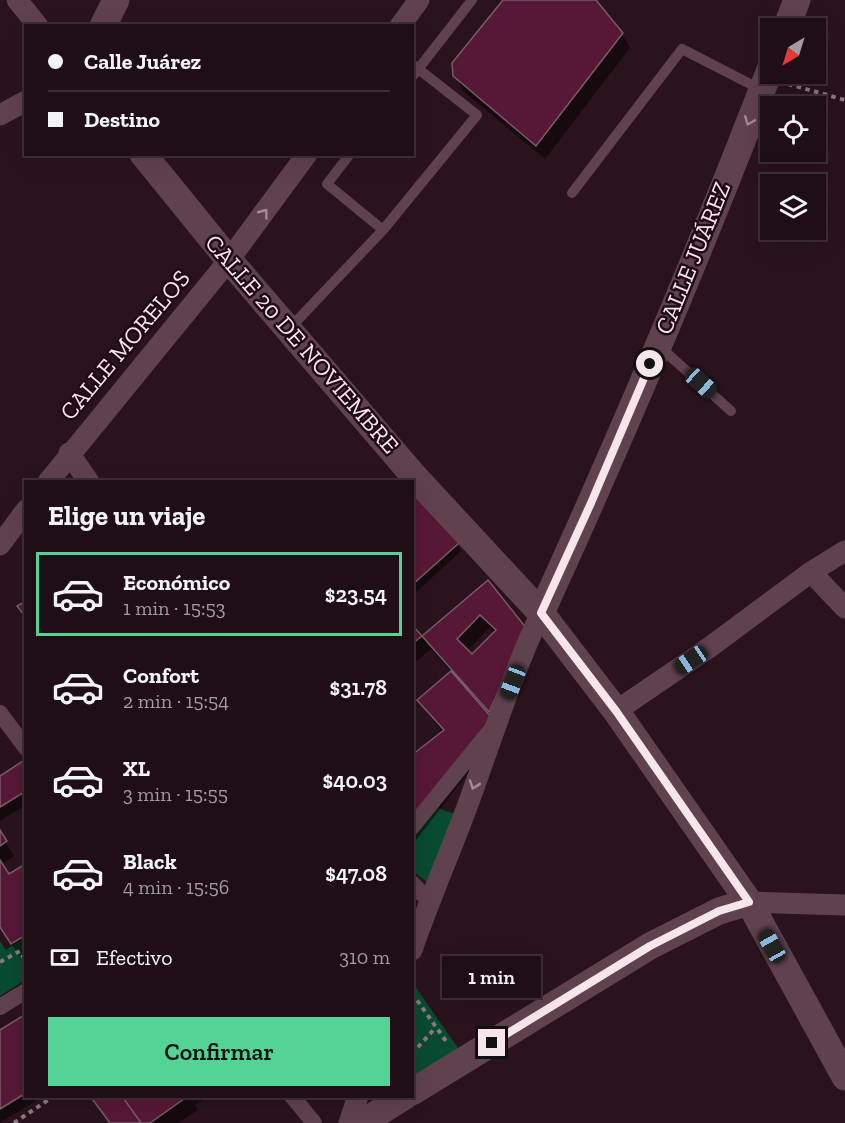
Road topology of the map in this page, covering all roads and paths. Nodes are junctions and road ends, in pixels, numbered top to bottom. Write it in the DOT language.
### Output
graph roads {
  1 [pos="16,0"];
  2 [pos="116,0"];
  3 [pos="419,0"];
  4 [pos="472,0"];
  5 [pos="797,0"];
  6 [pos="790,18"];
  7 [pos="36,24"];
  8 [pos="104,24"];
  9 [pos="401,24"];
  10 [pos="415,70"];
  11 [pos="760,76"];
  12 [pos="765,84"];
  13 [pos="788,84"];
  14 [pos="845,100"];
  15 [pos="24,102"];
  16 [pos="0,115"];
  17 [pos="145,156"];
  18 [pos="306,156"];
  19 [pos="349,156"];
  20 [pos="572,193"];
  21 [pos="382,230"];
  22 [pos="229,260"];
  23 [pos="289,329"];
  24 [pos="658,345"];
  25 [pos="731,411"];
  26 [pos="69,453"];
  27 [pos="409,479"];
  28 [pos="49,480"];
  29 [pos="88,480"];
  30 [pos="414,484"];
  31 [pos="24,513"];
  32 [pos="0,545"];
  33 [pos="845,551"];
  34 [pos="811,572"];
  35 [pos="845,608"];
  36 [pos="541,613"];
  37 [pos="616,711"];
  38 [pos="0,713"];
  39 [pos="496,723"];
  40 [pos="24,745"];
  41 [pos="414,825"];
  42 [pos="414,885"];
  43 [pos="429,901"];
  44 [pos="749,902"];
  45 [pos="845,905"];
  46 [pos="414,944"];
  47 [pos="24,958"];
  48 [pos="0,962"];
  49 [pos="24,992"];
  50 [pos="414,996"];
  51 [pos="0,1007"];
  52 [pos="436,1027"];
  53 [pos="414,1052"];
  54 [pos="454,1052"];
  55 [pos="845,1077"];
  56 [pos="414,1091"];
  57 [pos="51,1098"];
  58 [pos="294,1098"];
  59 [pos="357,1098"];
  60 [pos="402,1098"];
  61 [pos="14,1123"];
  62 [pos="314,1123"];
  63 [pos="349,1123"];
  64 [pos="362,1123"];
  1 -- 7 [label="street"];
  2 -- 8 [label="street"];
  3 -- 9 [label="street"];
  4 -- 10 [label="lane"];
  5 -- 6 [label="street"];
  10 -- 21 [label="lane"];
  11 -- 20 [label="lane"];
  12 -- 24 [label="street, CALLE JUÁREZ, one-way"];
  13 -- 14 [label="path"];
  15 -- 16 [label="street"];
  17 -- 22 [label="street, CALLE 20 DE NOVIEMBRE"];
  22 -- 18 [label="street, CALLE MORELOS, one-way"];
  19 -- 21 [label="lane"];
  21 -- 23 [label="lane"];
  22 -- 23 [label="street, CALLE 20 DE NOVIEMBRE"];
  22 -- 26 [label="street, CALLE MORELOS"];
  23 -- 27 [label="street, CALLE 20 DE NOVIEMBRE"];
  24 -- 25 [label="lane"];
  24 -- 36 [label="street, CALLE JUÁREZ"];
  26 -- 28 [label="street, CALLE MORELOS"];
  26 -- 29 [label="street"];
  30 -- 36 [label="street, CALLE 20 DE NOVIEMBRE"];
  31 -- 32 [label="street"];
  33 -- 34 [label="street"];
  34 -- 35 [label="street"];
  34 -- 37 [label="street"];
  36 -- 37 [label="street, CALLE 20 DE NOVIEMBRE"];
  36 -- 39 [label="street"];
  37 -- 44 [label="street, CALLE 20 DE NOVIEMBRE"];
  38 -- 40 [label="street"];
  39 -- 41 [label="street"];
  39 -- 43 [label="street, one-way"];
  42 -- 43 [label="street"];
  43 -- 46 [label="street"];
  44 -- 45 [label="street"];
  44 -- 55 [label="street, CALLE 20 DE NOVIEMBRE"];
  44 -- 56 [label="street"];
  47 -- 48 [label="path"];
  49 -- 51 [label="street"];
  50 -- 52 [label="path"];
  52 -- 53 [label="path"];
  52 -- 54 [label="path"];
  57 -- 61 [label="path"];
  58 -- 62 [label="street"];
  59 -- 63 [label="street"];
  60 -- 64 [label="street"];
}
